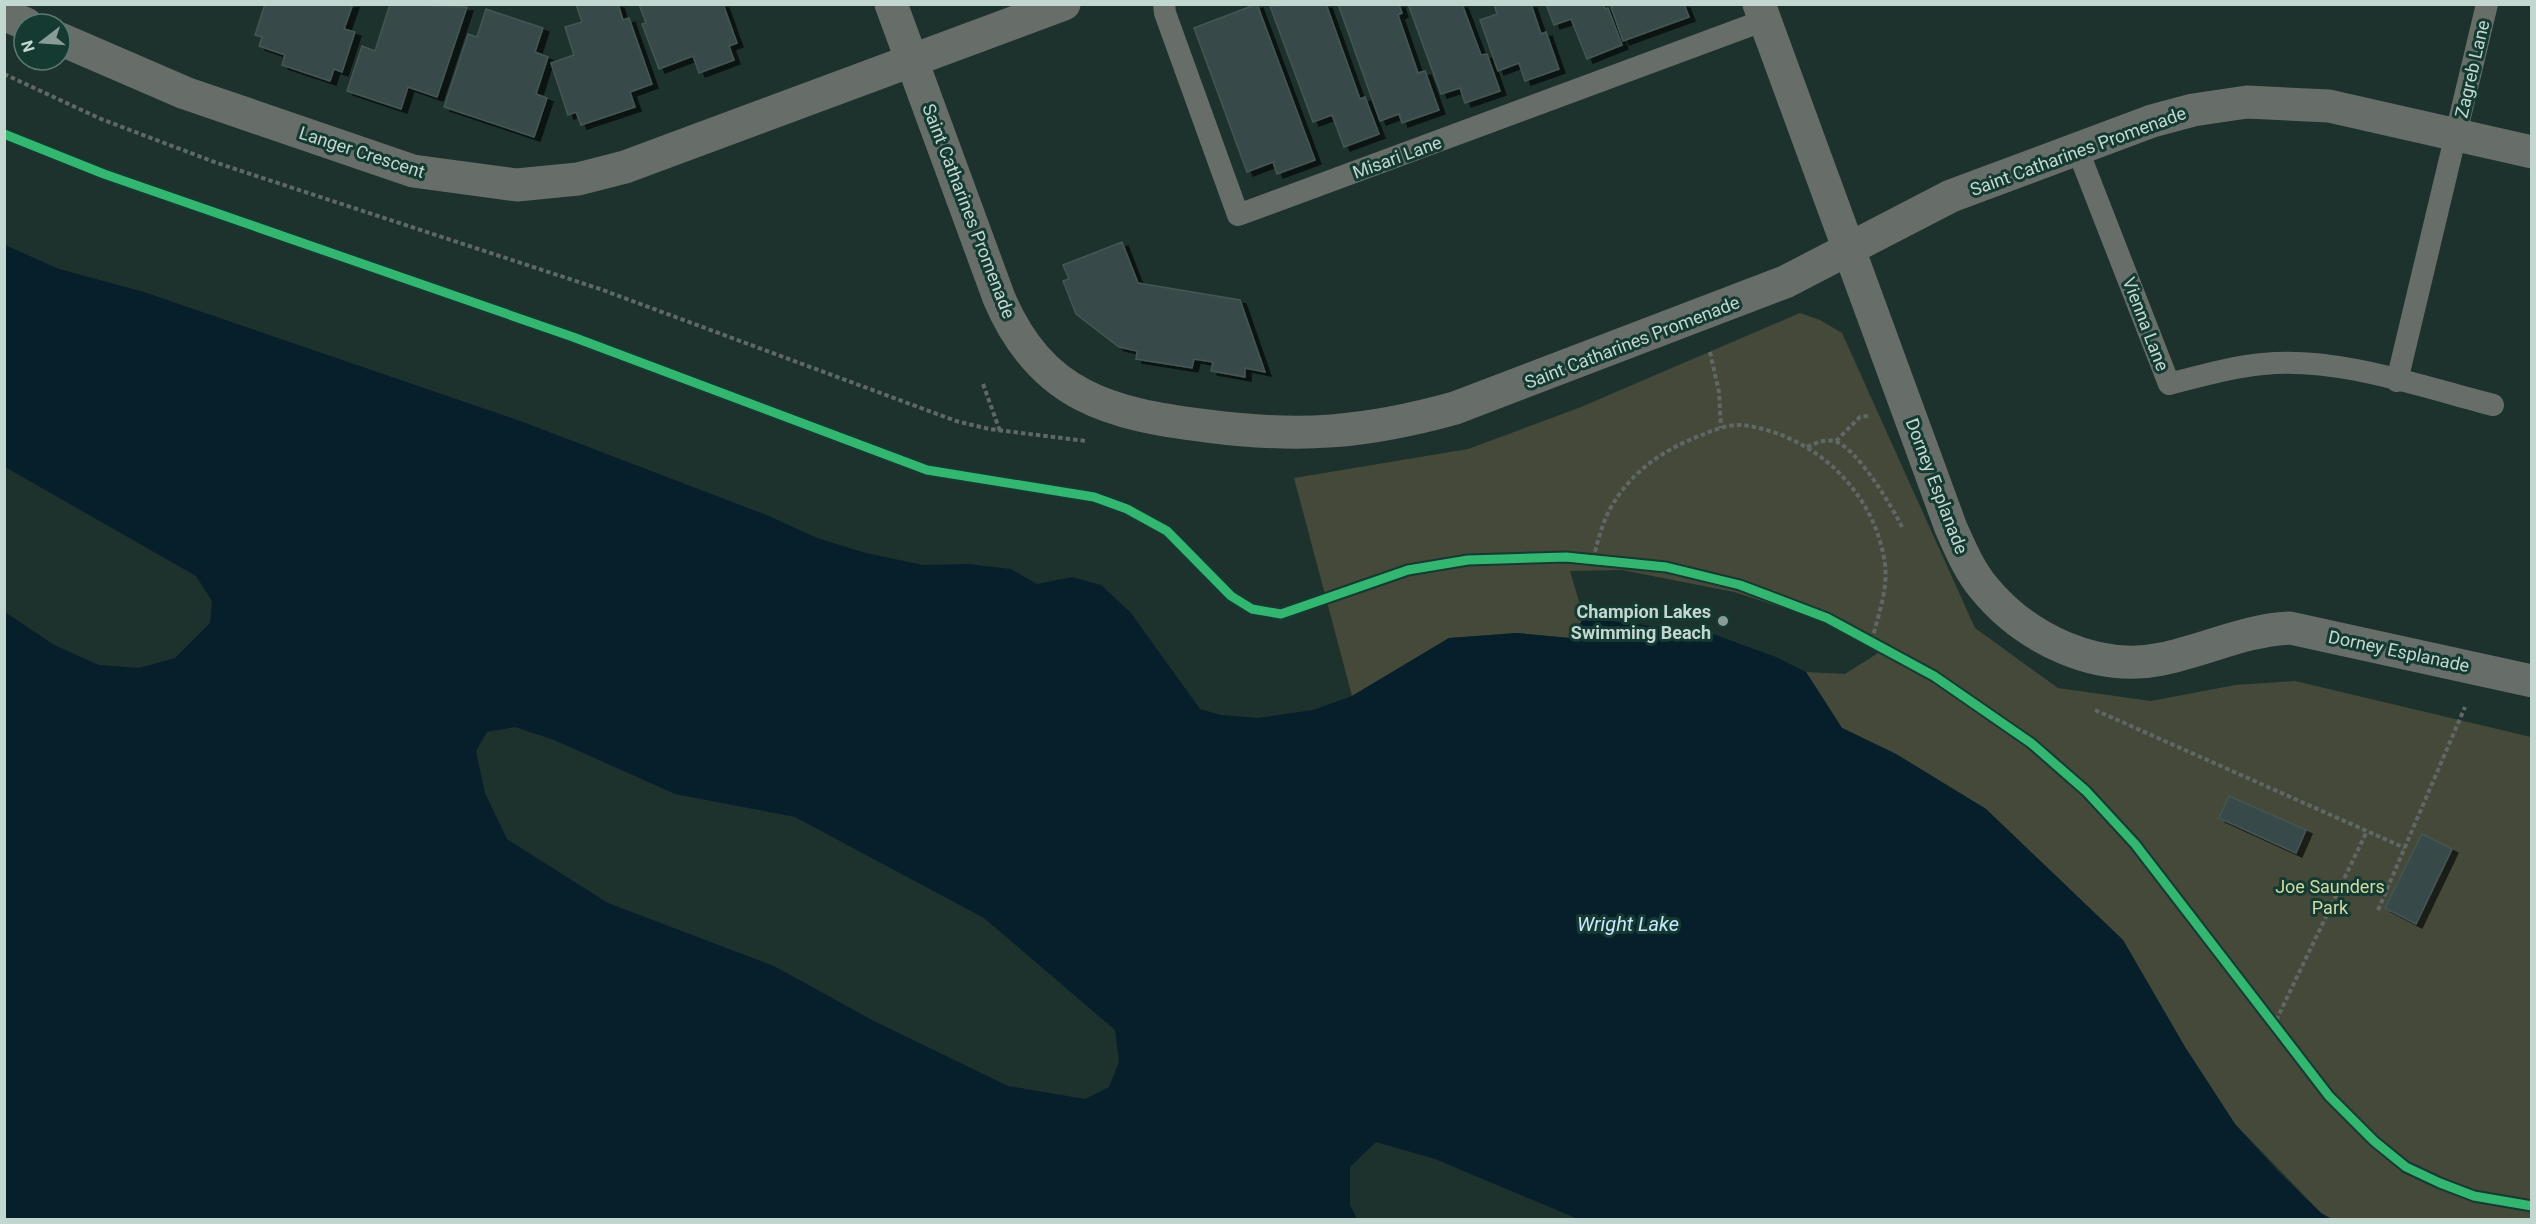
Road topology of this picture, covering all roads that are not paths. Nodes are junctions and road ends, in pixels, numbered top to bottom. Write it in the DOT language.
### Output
graph roads {
  1 [pos="891,4"];
  2 [pos="1064,4"];
  3 [pos="1164,4"];
  4 [pos="2487,4"];
  5 [pos="1762,12"];
  6 [pos="72,44"];
  7 [pos="912,61"];
  8 [pos="2456,134"];
  9 [pos="2078,148"];
  10 [pos="2532,152"];
  11 [pos="1848,248"];
  12 [pos="2397,381"];
  13 [pos="2493,405"];
  14 [pos="2532,681"];
  1 -- 7 [label="street, Saint Catharines Promenade"];
  2 -- 7 [label="street, Langer Crescent"];
  3 -- 5 [label="lane, Misari Lane"];
  4 -- 8 [label="lane, Zagreb Lane"];
  5 -- 11 [label="street, Dorney Esplanade"];
  6 -- 7 [label="street, Langer Crescent"];
  7 -- 11 [label="street, Saint Catharines Promenade"];
  8 -- 9 [label="street, Saint Catharines Promenade"];
  8 -- 10 [label="street, Saint Catharines Promenade"];
  8 -- 12 [label="lane"];
  9 -- 11 [label="street, Saint Catharines Promenade"];
  9 -- 12 [label="lane, Vienna Lane"];
  11 -- 14 [label="street, Dorney Esplanade"];
  12 -- 13 [label="lane, Vienna Lane"];
}
